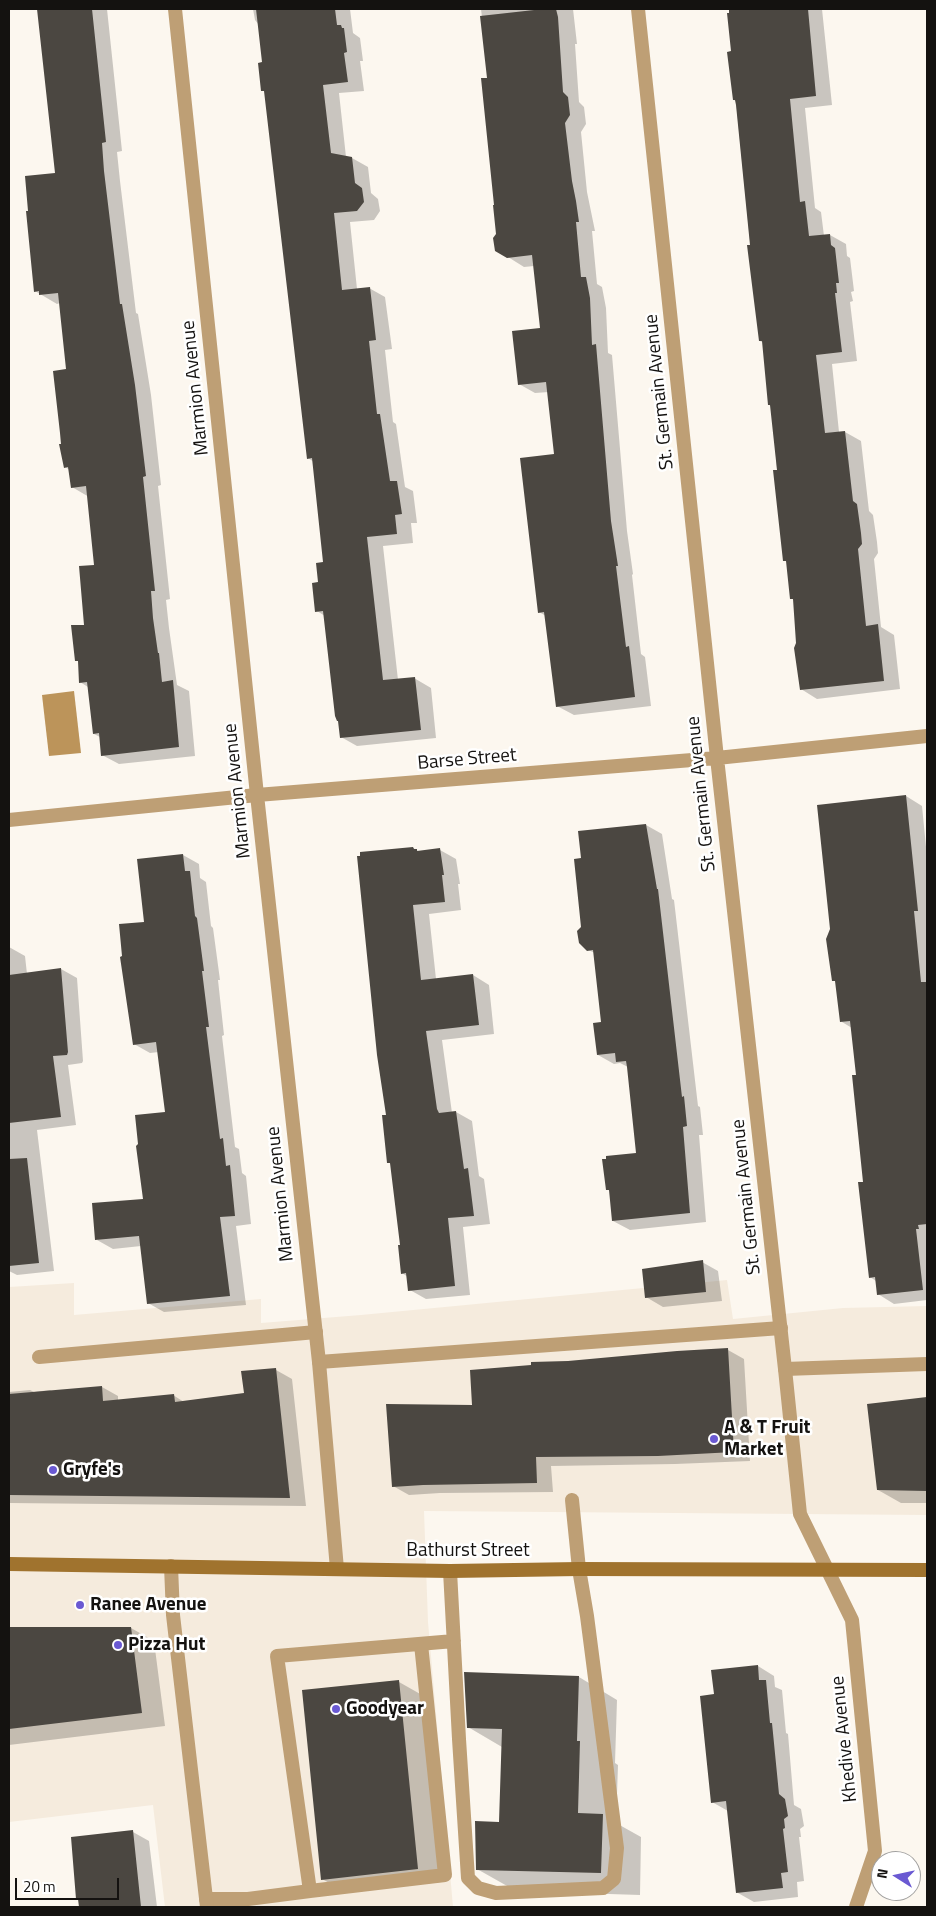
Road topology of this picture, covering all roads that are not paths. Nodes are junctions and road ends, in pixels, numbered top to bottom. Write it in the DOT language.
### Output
graph roads {
  1 [pos="175,9"];
  2 [pos="638,9"];
  3 [pos="927,736"];
  4 [pos="717,758"];
  5 [pos="257,795"];
  6 [pos="9,820"];
  7 [pos="781,1328"];
  8 [pos="316,1332"];
  9 [pos="39,1357"];
  10 [pos="319,1362"];
  11 [pos="927,1364"];
  12 [pos="785,1369"];
  13 [pos="572,1500"];
  14 [pos="9,1564"];
  15 [pos="171,1566"];
  16 [pos="337,1569"];
  17 [pos="579,1569"];
  18 [pos="450,1570"];
  19 [pos="827,1570"];
  20 [pos="927,1570"];
  21 [pos="454,1641"];
  22 [pos="421,1644"];
  23 [pos="310,1891"];
  24 [pos="207,1903"];
  25 [pos="856,1907"];
  1 -- 5 [label="street, Marmion Avenue"];
  2 -- 4 [label="street, St. Germain Avenue"];
  3 -- 4 [label="street, Barse Street"];
  4 -- 5 [label="street, Barse Street"];
  4 -- 7 [label="street, St. Germain Avenue"];
  5 -- 6 [label="street, Barse Street"];
  5 -- 8 [label="street, Marmion Avenue"];
  7 -- 10 [label="street"];
  7 -- 12 [label="street, St. Germain Avenue"];
  8 -- 9 [label="street"];
  8 -- 10 [label="street, Marmion Avenue"];
  10 -- 16 [label="street, Marmion Avenue"];
  11 -- 12 [label="street"];
  12 -- 19 [label="street, St. Germain Avenue"];
  13 -- 17 [label="street"];
  14 -- 15 [label="main road, Bathurst Street"];
  15 -- 16 [label="main road, Bathurst Street"];
  15 -- 24 [label="street"];
  16 -- 18 [label="main road, Bathurst Street"];
  17 -- 18 [label="main road, Bathurst Street"];
  17 -- 19 [label="main road, Bathurst Street"];
  17 -- 21 [label="street"];
  18 -- 21 [label="street"];
  19 -- 20 [label="main road, Bathurst Street"];
  19 -- 25 [label="street, Khedive Avenue"];
  21 -- 22 [label="street"];
  22 -- 23 [label="street"];
  22 -- 23 [label="street"];
  23 -- 24 [label="street"];
}
